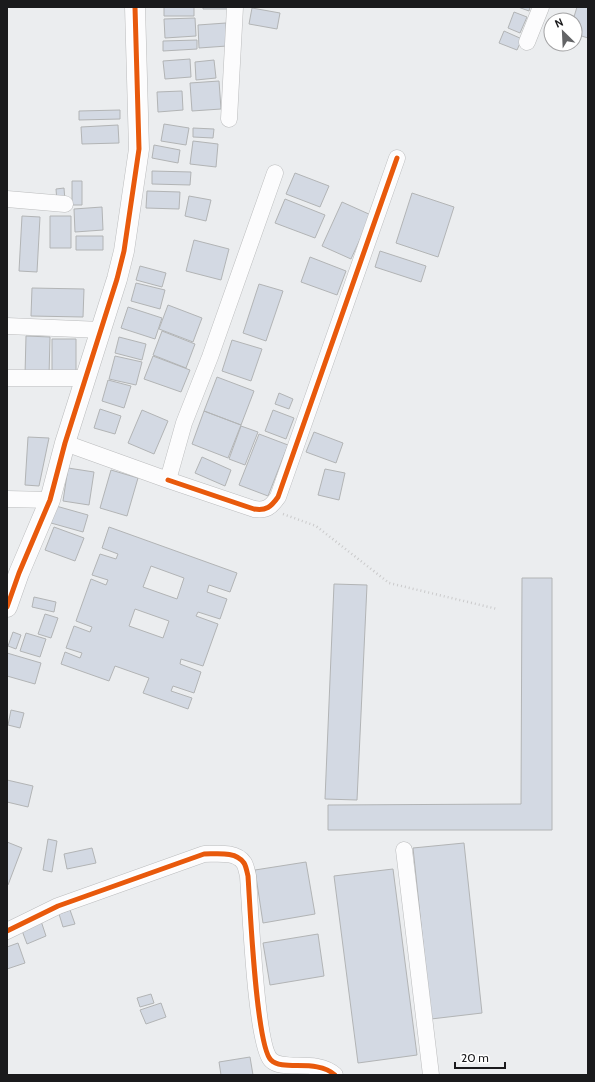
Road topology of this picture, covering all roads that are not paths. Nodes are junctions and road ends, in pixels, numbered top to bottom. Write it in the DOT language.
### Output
graph roads {
  1 [pos="135,7"];
  2 [pos="235,7"];
  3 [pos="542,7"];
  4 [pos="527,42"];
  5 [pos="228,119"];
  6 [pos="397,158"];
  7 [pos="275,172"];
  8 [pos="7,199"];
  9 [pos="65,204"];
  10 [pos="7,326"];
  11 [pos="101,330"];
  12 [pos="7,378"];
  13 [pos="85,378"];
  14 [pos="64,443"];
  15 [pos="168,480"];
  16 [pos="7,499"];
  17 [pos="50,500"];
  18 [pos="7,607"];
  19 [pos="404,850"];
  20 [pos="7,931"];
  21 [pos="335,1075"];
  22 [pos="430,1075"];
  1 -- 11 [label="street"];
  2 -- 5 [label="street"];
  3 -- 4 [label="street"];
  6 -- 15 [label="street"];
  7 -- 15 [label="street"];
  8 -- 9 [label="street"];
  10 -- 11 [label="street"];
  11 -- 13 [label="street"];
  12 -- 13 [label="street"];
  13 -- 14 [label="street"];
  14 -- 15 [label="street"];
  14 -- 17 [label="street"];
  16 -- 17 [label="street"];
  17 -- 18 [label="street"];
  19 -- 22 [label="street"];
  20 -- 21 [label="street"];
}
